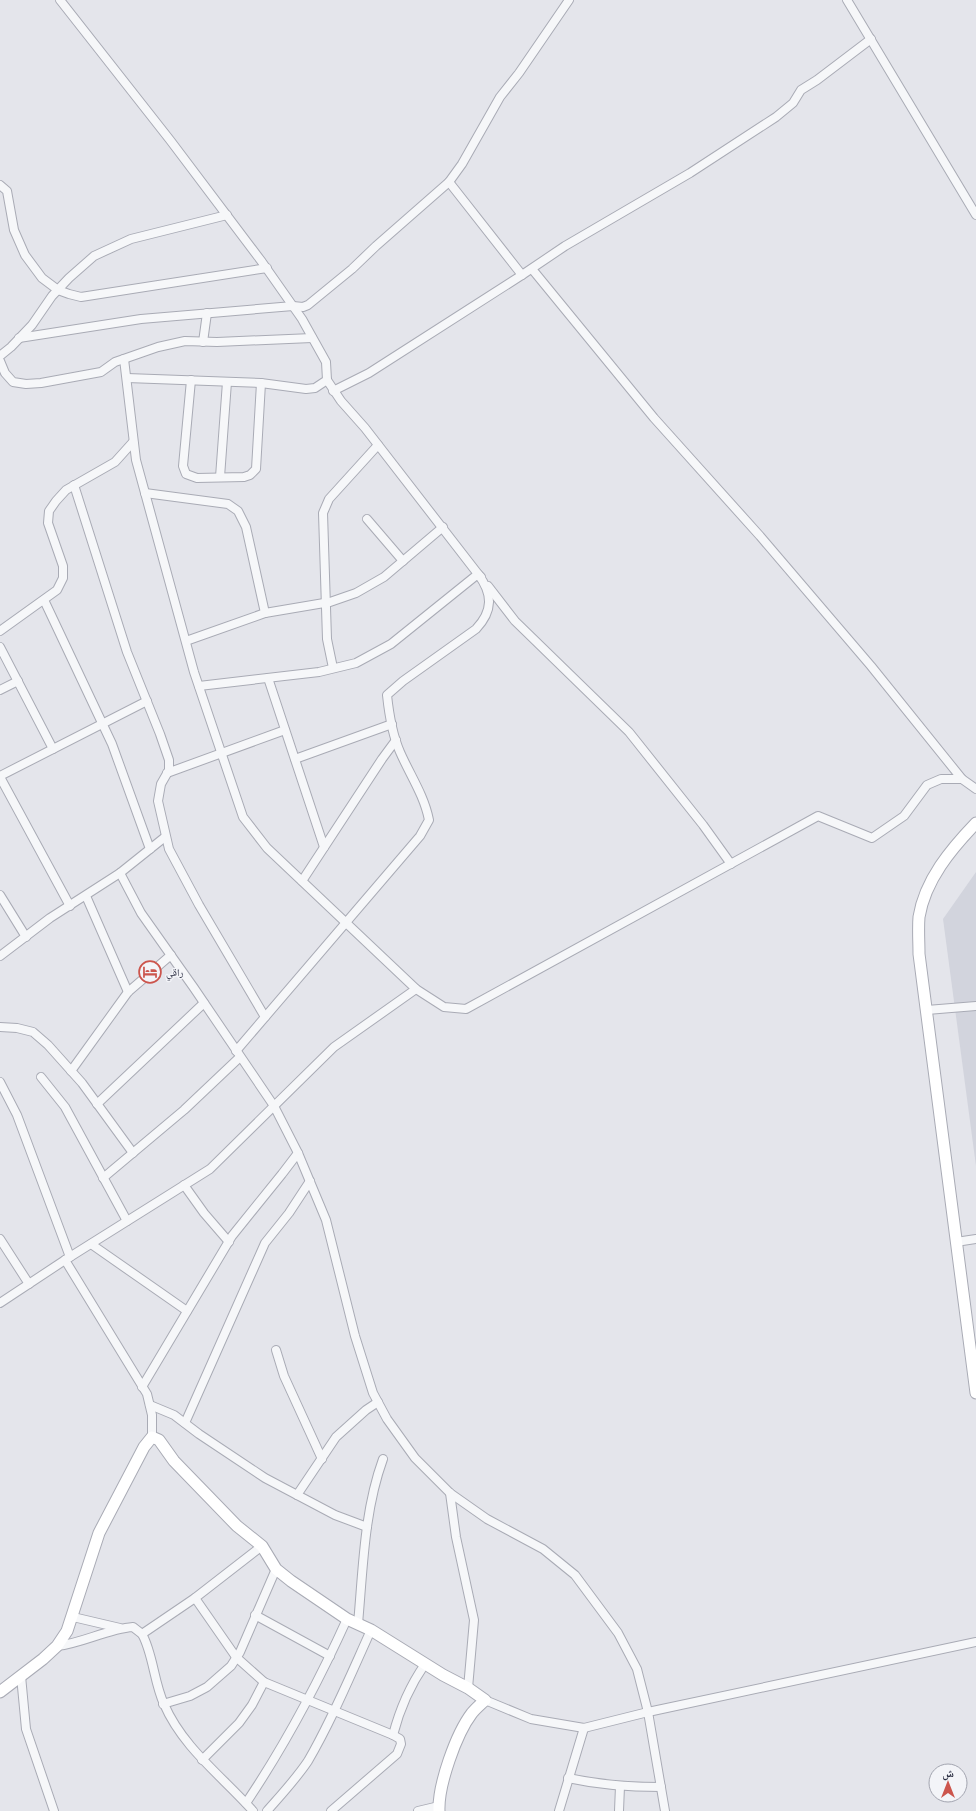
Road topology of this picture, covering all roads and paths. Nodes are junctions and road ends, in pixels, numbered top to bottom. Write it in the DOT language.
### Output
graph roads {
  1 [pos="60,0"];
  2 [pos="569,0"];
  3 [pos="847,0"];
  4 [pos="871,39"];
  5 [pos="449,182"];
  6 [pos="0,185"];
  7 [pos="227,215"];
  8 [pos="976,215"];
  9 [pos="266,268"];
  10 [pos="532,269"];
  11 [pos="522,275"];
  12 [pos="58,290"];
  13 [pos="293,306"];
  14 [pos="207,313"];
  15 [pos="19,338"];
  16 [pos="312,338"];
  17 [pos="203,342"];
  18 [pos="0,356"];
  19 [pos="124,359"];
  20 [pos="0,361"];
  21 [pos="126,378"];
  22 [pos="192,380"];
  23 [pos="327,380"];
  24 [pos="227,382"];
  25 [pos="261,383"];
  26 [pos="333,391"];
  27 [pos="133,442"];
  28 [pos="378,445"];
  29 [pos="220,477"];
  30 [pos="74,485"];
  31 [pos="145,493"];
  32 [pos="366,519"];
  33 [pos="443,527"];
  34 [pos="403,561"];
  35 [pos="478,574"];
  36 [pos="44,600"];
  37 [pos="326,603"];
  38 [pos="265,613"];
  39 [pos="0,631"];
  40 [pos="186,641"];
  41 [pos="0,647"];
  42 [pos="333,668"];
  43 [pos="268,678"];
  44 [pos="18,681"];
  45 [pos="199,686"];
  46 [pos="0,690"];
  47 [pos="147,700"];
  48 [pos="102,723"];
  49 [pos="392,724"];
  50 [pos="285,730"];
  51 [pos="396,740"];
  52 [pos="53,749"];
  53 [pos="221,753"];
  54 [pos="295,759"];
  55 [pos="167,774"];
  56 [pos="0,776"];
  57 [pos="962,779"];
  58 [pos="976,789"];
  59 [pos="976,823"];
  60 [pos="165,837"];
  61 [pos="324,847"];
  62 [pos="150,849"];
  63 [pos="730,864"];
  64 [pos="120,873"];
  65 [pos="302,881"];
  66 [pos="0,896"];
  67 [pos="86,896"];
  68 [pos="70,906"];
  69 [pos="346,923"];
  70 [pos="26,937"];
  71 [pos="171,955"];
  72 [pos="0,956"];
  73 [pos="416,989"];
  74 [pos="128,992"];
  75 [pos="204,1003"];
  76 [pos="976,1006"];
  77 [pos="927,1010"];
  78 [pos="265,1017"];
  79 [pos="0,1027"];
  80 [pos="238,1054"];
  81 [pos="71,1071"];
  82 [pos="41,1077"];
  83 [pos="0,1082"];
  84 [pos="97,1104"];
  85 [pos="274,1106"];
  86 [pos="133,1153"];
  87 [pos="298,1153"];
  88 [pos="103,1178"];
  89 [pos="310,1181"];
  90 [pos="184,1185"];
  91 [pos="127,1221"];
  92 [pos="0,1239"];
  93 [pos="976,1239"];
  94 [pos="229,1242"];
  95 [pos="956,1242"];
  96 [pos="91,1244"];
  97 [pos="67,1258"];
  98 [pos="29,1284"];
  99 [pos="0,1303"];
  100 [pos="187,1311"];
  101 [pos="276,1350"];
  102 [pos="142,1387"];
  103 [pos="976,1393"];
  104 [pos="378,1402"];
  105 [pos="150,1405"];
  106 [pos="185,1423"];
  107 [pos="152,1437"];
  108 [pos="383,1458"];
  109 [pos="322,1459"];
  110 [pos="450,1493"];
  111 [pos="298,1495"];
  112 [pos="367,1527"];
  113 [pos="262,1546"];
  114 [pos="276,1569"];
  115 [pos="195,1598"];
  116 [pos="255,1615"];
  117 [pos="72,1617"];
  118 [pos="347,1619"];
  119 [pos="358,1624"];
  120 [pos="121,1628"];
  121 [pos="371,1630"];
  122 [pos="142,1634"];
  123 [pos="976,1642"];
  124 [pos="57,1646"];
  125 [pos="330,1656"];
  126 [pos="236,1657"];
  127 [pos="425,1664"];
  128 [pos="21,1676"];
  129 [pos="264,1682"];
  130 [pos="468,1688"];
  131 [pos="0,1692"];
  132 [pos="307,1699"];
  133 [pos="486,1700"];
  134 [pos="163,1704"];
  135 [pos="334,1710"];
  136 [pos="648,1712"];
  137 [pos="584,1728"];
  138 [pos="393,1734"];
  139 [pos="202,1760"];
  140 [pos="568,1778"];
  141 [pos="620,1786"];
  142 [pos="661,1787"];
  143 [pos="246,1803"];
  144 [pos="439,1809"];
  145 [pos="54,1811"];
  146 [pos="254,1811"];
  147 [pos="267,1811"];
  148 [pos="331,1811"];
  149 [pos="418,1811"];
  150 [pos="559,1811"];
  151 [pos="619,1811"];
  152 [pos="665,1811"];
  1 -- 7 [label="street"];
  2 -- 5 [label="street"];
  3 -- 4 [label="street"];
  4 -- 8 [label="street"];
  4 -- 10 [label="street"];
  5 -- 11 [label="street"];
  5 -- 13 [label="street"];
  6 -- 12 [label="street"];
  7 -- 9 [label="street"];
  7 -- 12 [label="street"];
  9 -- 12 [label="street"];
  9 -- 13 [label="street"];
  10 -- 11 [label="street"];
  10 -- 57 [label="street"];
  11 -- 26 [label="street"];
  12 -- 15 [label="street"];
  13 -- 14 [label="street"];
  13 -- 16 [label="street"];
  14 -- 15 [label="street"];
  14 -- 17 [label="street"];
  15 -- 18 [label="street"];
  16 -- 17 [label="street"];
  16 -- 23 [label="street"];
  17 -- 19 [label="street"];
  19 -- 20 [label="street"];
  19 -- 21 [label="street"];
  21 -- 22 [label="street"];
  21 -- 27 [label="street"];
  22 -- 24 [label="street"];
  22 -- 29 [label="street"];
  23 -- 25 [label="street"];
  23 -- 26 [label="street"];
  24 -- 25 [label="street"];
  24 -- 29 [label="street"];
  25 -- 29 [label="street"];
  26 -- 28 [label="street"];
  27 -- 30 [label="street"];
  27 -- 31 [label="street"];
  28 -- 33 [label="street"];
  28 -- 37 [label="street"];
  30 -- 36 [label="street"];
  30 -- 47 [label="street"];
  31 -- 38 [label="street"];
  31 -- 40 [label="street"];
  32 -- 34 [label="street"];
  33 -- 34 [label="street"];
  33 -- 35 [label="street"];
  34 -- 37 [label="street"];
  35 -- 42 [label="street"];
  35 -- 49 [label="street"];
  35 -- 63 [label="street"];
  36 -- 39 [label="street"];
  36 -- 48 [label="street"];
  37 -- 38 [label="street"];
  37 -- 42 [label="street"];
  38 -- 40 [label="street"];
  40 -- 45 [label="street"];
  41 -- 44 [label="street"];
  42 -- 43 [label="street"];
  43 -- 45 [label="street"];
  43 -- 50 [label="street"];
  44 -- 46 [label="street"];
  44 -- 52 [label="street"];
  45 -- 53 [label="street"];
  47 -- 48 [label="street"];
  47 -- 55 [label="street"];
  48 -- 52 [label="street"];
  48 -- 62 [label="street"];
  49 -- 51 [label="street"];
  49 -- 54 [label="street"];
  50 -- 53 [label="street"];
  50 -- 54 [label="street"];
  51 -- 61 [label="street"];
  51 -- 69 [label="street"];
  52 -- 56 [label="street"];
  53 -- 55 [label="street"];
  53 -- 65 [label="street"];
  54 -- 61 [label="street"];
  55 -- 60 [label="street"];
  56 -- 68 [label="street"];
  57 -- 58 [label="street"];
  57 -- 63 [label="street"];
  59 -- 77 [label="street"];
  60 -- 62 [label="street"];
  60 -- 78 [label="street"];
  61 -- 65 [label="street"];
  62 -- 64 [label="street"];
  63 -- 73 [label="street"];
  64 -- 67 [label="street"];
  64 -- 71 [label="street"];
  65 -- 69 [label="street"];
  66 -- 70 [label="street"];
  67 -- 68 [label="street"];
  67 -- 74 [label="street"];
  68 -- 70 [label="street"];
  69 -- 73 [label="street"];
  69 -- 78 [label="street"];
  70 -- 72 [label="street"];
  71 -- 74 [label="street"];
  71 -- 75 [label="street"];
  73 -- 85 [label="street"];
  74 -- 81 [label="street"];
  75 -- 80 [label="street"];
  75 -- 84 [label="street"];
  76 -- 77 [label="street"];
  77 -- 95 [label="street"];
  78 -- 80 [label="street"];
  79 -- 81 [label="street"];
  80 -- 85 [label="street"];
  80 -- 86 [label="street"];
  81 -- 84 [label="street"];
  82 -- 88 [label="street"];
  83 -- 97 [label="street"];
  84 -- 86 [label="street"];
  85 -- 87 [label="street"];
  85 -- 90 [label="street"];
  86 -- 88 [label="street"];
  87 -- 89 [label="street"];
  87 -- 94 [label="street"];
  88 -- 91 [label="street"];
  89 -- 104 [label="street"];
  89 -- 106 [label="street"];
  90 -- 91 [label="street"];
  90 -- 94 [label="street"];
  91 -- 96 [label="street"];
  92 -- 98 [label="street"];
  93 -- 95 [label="street"];
  94 -- 100 [label="street"];
  95 -- 103 [label="street"];
  96 -- 97 [label="street"];
  96 -- 100 [label="street"];
  97 -- 98 [label="street"];
  97 -- 102 [label="street"];
  98 -- 99 [label="street"];
  100 -- 102 [label="street"];
  101 -- 109 [label="street"];
  102 -- 105 [label="street"];
  104 -- 109 [label="street"];
  104 -- 110 [label="street"];
  105 -- 106 [label="street"];
  105 -- 107 [label="street"];
  106 -- 111 [label="street"];
  107 -- 113 [label="street"];
  107 -- 117 [label="street"];
  108 -- 112 [label="street"];
  109 -- 111 [label="street"];
  110 -- 130 [label="street"];
  110 -- 136 [label="street"];
  111 -- 112 [label="street"];
  112 -- 119 [label="street"];
  113 -- 114 [label="street"];
  113 -- 115 [label="street"];
  114 -- 116 [label="street"];
  114 -- 118 [label="street"];
  115 -- 122 [label="street"];
  115 -- 126 [label="street"];
  116 -- 125 [label="street"];
  116 -- 126 [label="street"];
  117 -- 120 [label="street"];
  117 -- 124 [label="street"];
  118 -- 119 [label="street"];
  118 -- 125 [label="street"];
  119 -- 121 [label="street"];
  120 -- 122 [label="street"];
  120 -- 124 [label="street"];
  121 -- 127 [label="street"];
  121 -- 135 [label="street"];
  122 -- 134 [label="street"];
  123 -- 136 [label="street"];
  124 -- 128 [label="street"];
  125 -- 132 [label="street"];
  126 -- 129 [label="street"];
  126 -- 134 [label="street"];
  127 -- 130 [label="street"];
  127 -- 138 [label="street"];
  128 -- 131 [label="street"];
  128 -- 145 [label="street"];
  129 -- 132 [label="street"];
  129 -- 139 [label="street"];
  130 -- 133 [label="street"];
  132 -- 135 [label="street"];
  132 -- 143 [label="street"];
  133 -- 137 [label="street"];
  133 -- 144 [label="street"];
  134 -- 139 [label="street"];
  135 -- 138 [label="street"];
  135 -- 147 [label="street"];
  136 -- 137 [label="street"];
  136 -- 142 [label="street"];
  137 -- 140 [label="street"];
  138 -- 148 [label="street"];
  139 -- 143 [label="street"];
  140 -- 141 [label="street"];
  140 -- 150 [label="street"];
  141 -- 142 [label="street"];
  141 -- 151 [label="street"];
  142 -- 152 [label="street"];
  143 -- 146 [label="street"];
  144 -- 149 [label="street"];
}
